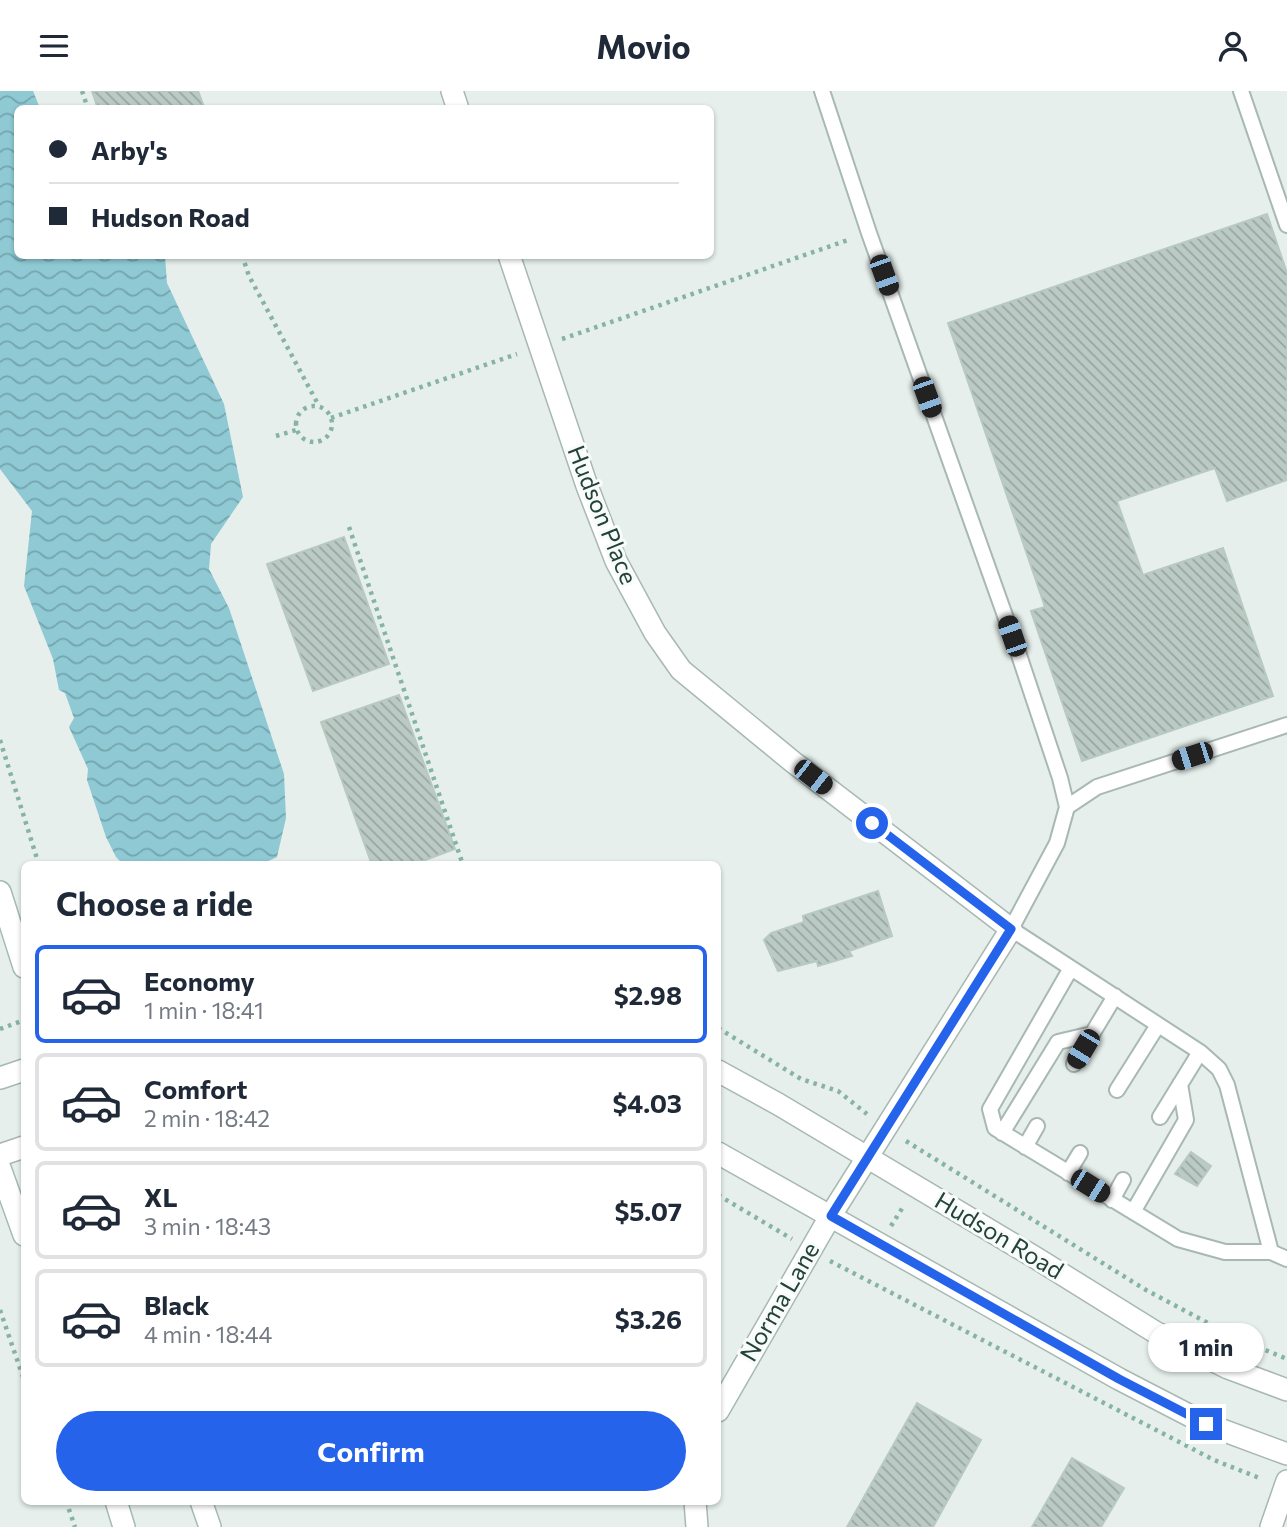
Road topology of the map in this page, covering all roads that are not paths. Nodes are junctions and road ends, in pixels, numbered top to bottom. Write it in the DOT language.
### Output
graph roads {
  1 [pos="822,91"];
  2 [pos="1241,91"];
  3 [pos="1287,225"];
  4 [pos="510,259"];
  5 [pos="1287,725"];
  6 [pos="1067,807"];
  7 [pos="0,892"];
  8 [pos="1011,929"];
  9 [pos="21,958"];
  10 [pos="1071,968"];
  11 [pos="1115,996"];
  12 [pos="1158,1025"];
  13 [pos="1092,1034"];
  14 [pos="1200,1052"];
  15 [pos="1074,1064"];
  16 [pos="21,1071"];
  17 [pos="721,1073"];
  18 [pos="0,1078"];
  19 [pos="1180,1084"];
  20 [pos="1117,1090"];
  21 [pos="1160,1117"];
  22 [pos="1037,1126"];
  23 [pos="1002,1133"];
  24 [pos="1025,1147"];
  25 [pos="21,1148"];
  26 [pos="1080,1153"];
  27 [pos="0,1155"];
  28 [pos="721,1155"];
  29 [pos="867,1158"];
  30 [pos="0,1168"];
  31 [pos="1068,1173"];
  32 [pos="1123,1179"];
  33 [pos="1112,1200"];
  34 [pos="1133,1212"];
  35 [pos="831,1216"];
  36 [pos="21,1227"];
  37 [pos="1271,1252"];
  38 [pos="1287,1259"];
  39 [pos="1287,1390"];
  40 [pos="721,1406"];
  41 [pos="1287,1454"];
  42 [pos="1287,1481"];
  43 [pos="117,1505"];
  44 [pos="202,1505"];
  45 [pos="695,1505"];
  46 [pos="124,1527"];
  47 [pos="210,1527"];
  48 [pos="697,1527"];
  49 [pos="1271,1527"];
  1 -- 6 [label="lane"];
  2 -- 3 [label="lane"];
  4 -- 8 [label="street, Hudson Place"];
  5 -- 6 [label="lane"];
  6 -- 8 [label="lane"];
  7 -- 9 [label="street"];
  8 -- 10 [label="lane"];
  8 -- 29 [label="street"];
  10 -- 11 [label="lane"];
  10 -- 23 [label="lane"];
  11 -- 12 [label="lane"];
  11 -- 13 [label="lane"];
  12 -- 14 [label="lane"];
  12 -- 20 [label="lane"];
  13 -- 15 [label="lane"];
  13 -- 23 [label="lane"];
  14 -- 19 [label="lane"];
  14 -- 37 [label="lane"];
  16 -- 18 [label="street"];
  17 -- 29 [label="street, Hudson Road"];
  19 -- 21 [label="lane"];
  19 -- 34 [label="lane"];
  22 -- 24 [label="lane"];
  23 -- 24 [label="lane"];
  24 -- 31 [label="lane"];
  25 -- 27 [label="street"];
  26 -- 31 [label="lane"];
  28 -- 35 [label="street"];
  29 -- 35 [label="street, Norma Lane"];
  29 -- 39 [label="street, Hudson Road"];
  30 -- 36 [label="street"];
  31 -- 33 [label="lane"];
  32 -- 33 [label="lane"];
  33 -- 34 [label="lane"];
  34 -- 37 [label="lane"];
  35 -- 40 [label="street, Norma Lane"];
  35 -- 41 [label="street"];
  37 -- 38 [label="lane"];
  42 -- 49 [label="street"];
  43 -- 46 [label="street"];
  44 -- 47 [label="street"];
  45 -- 48 [label="street"];
}
